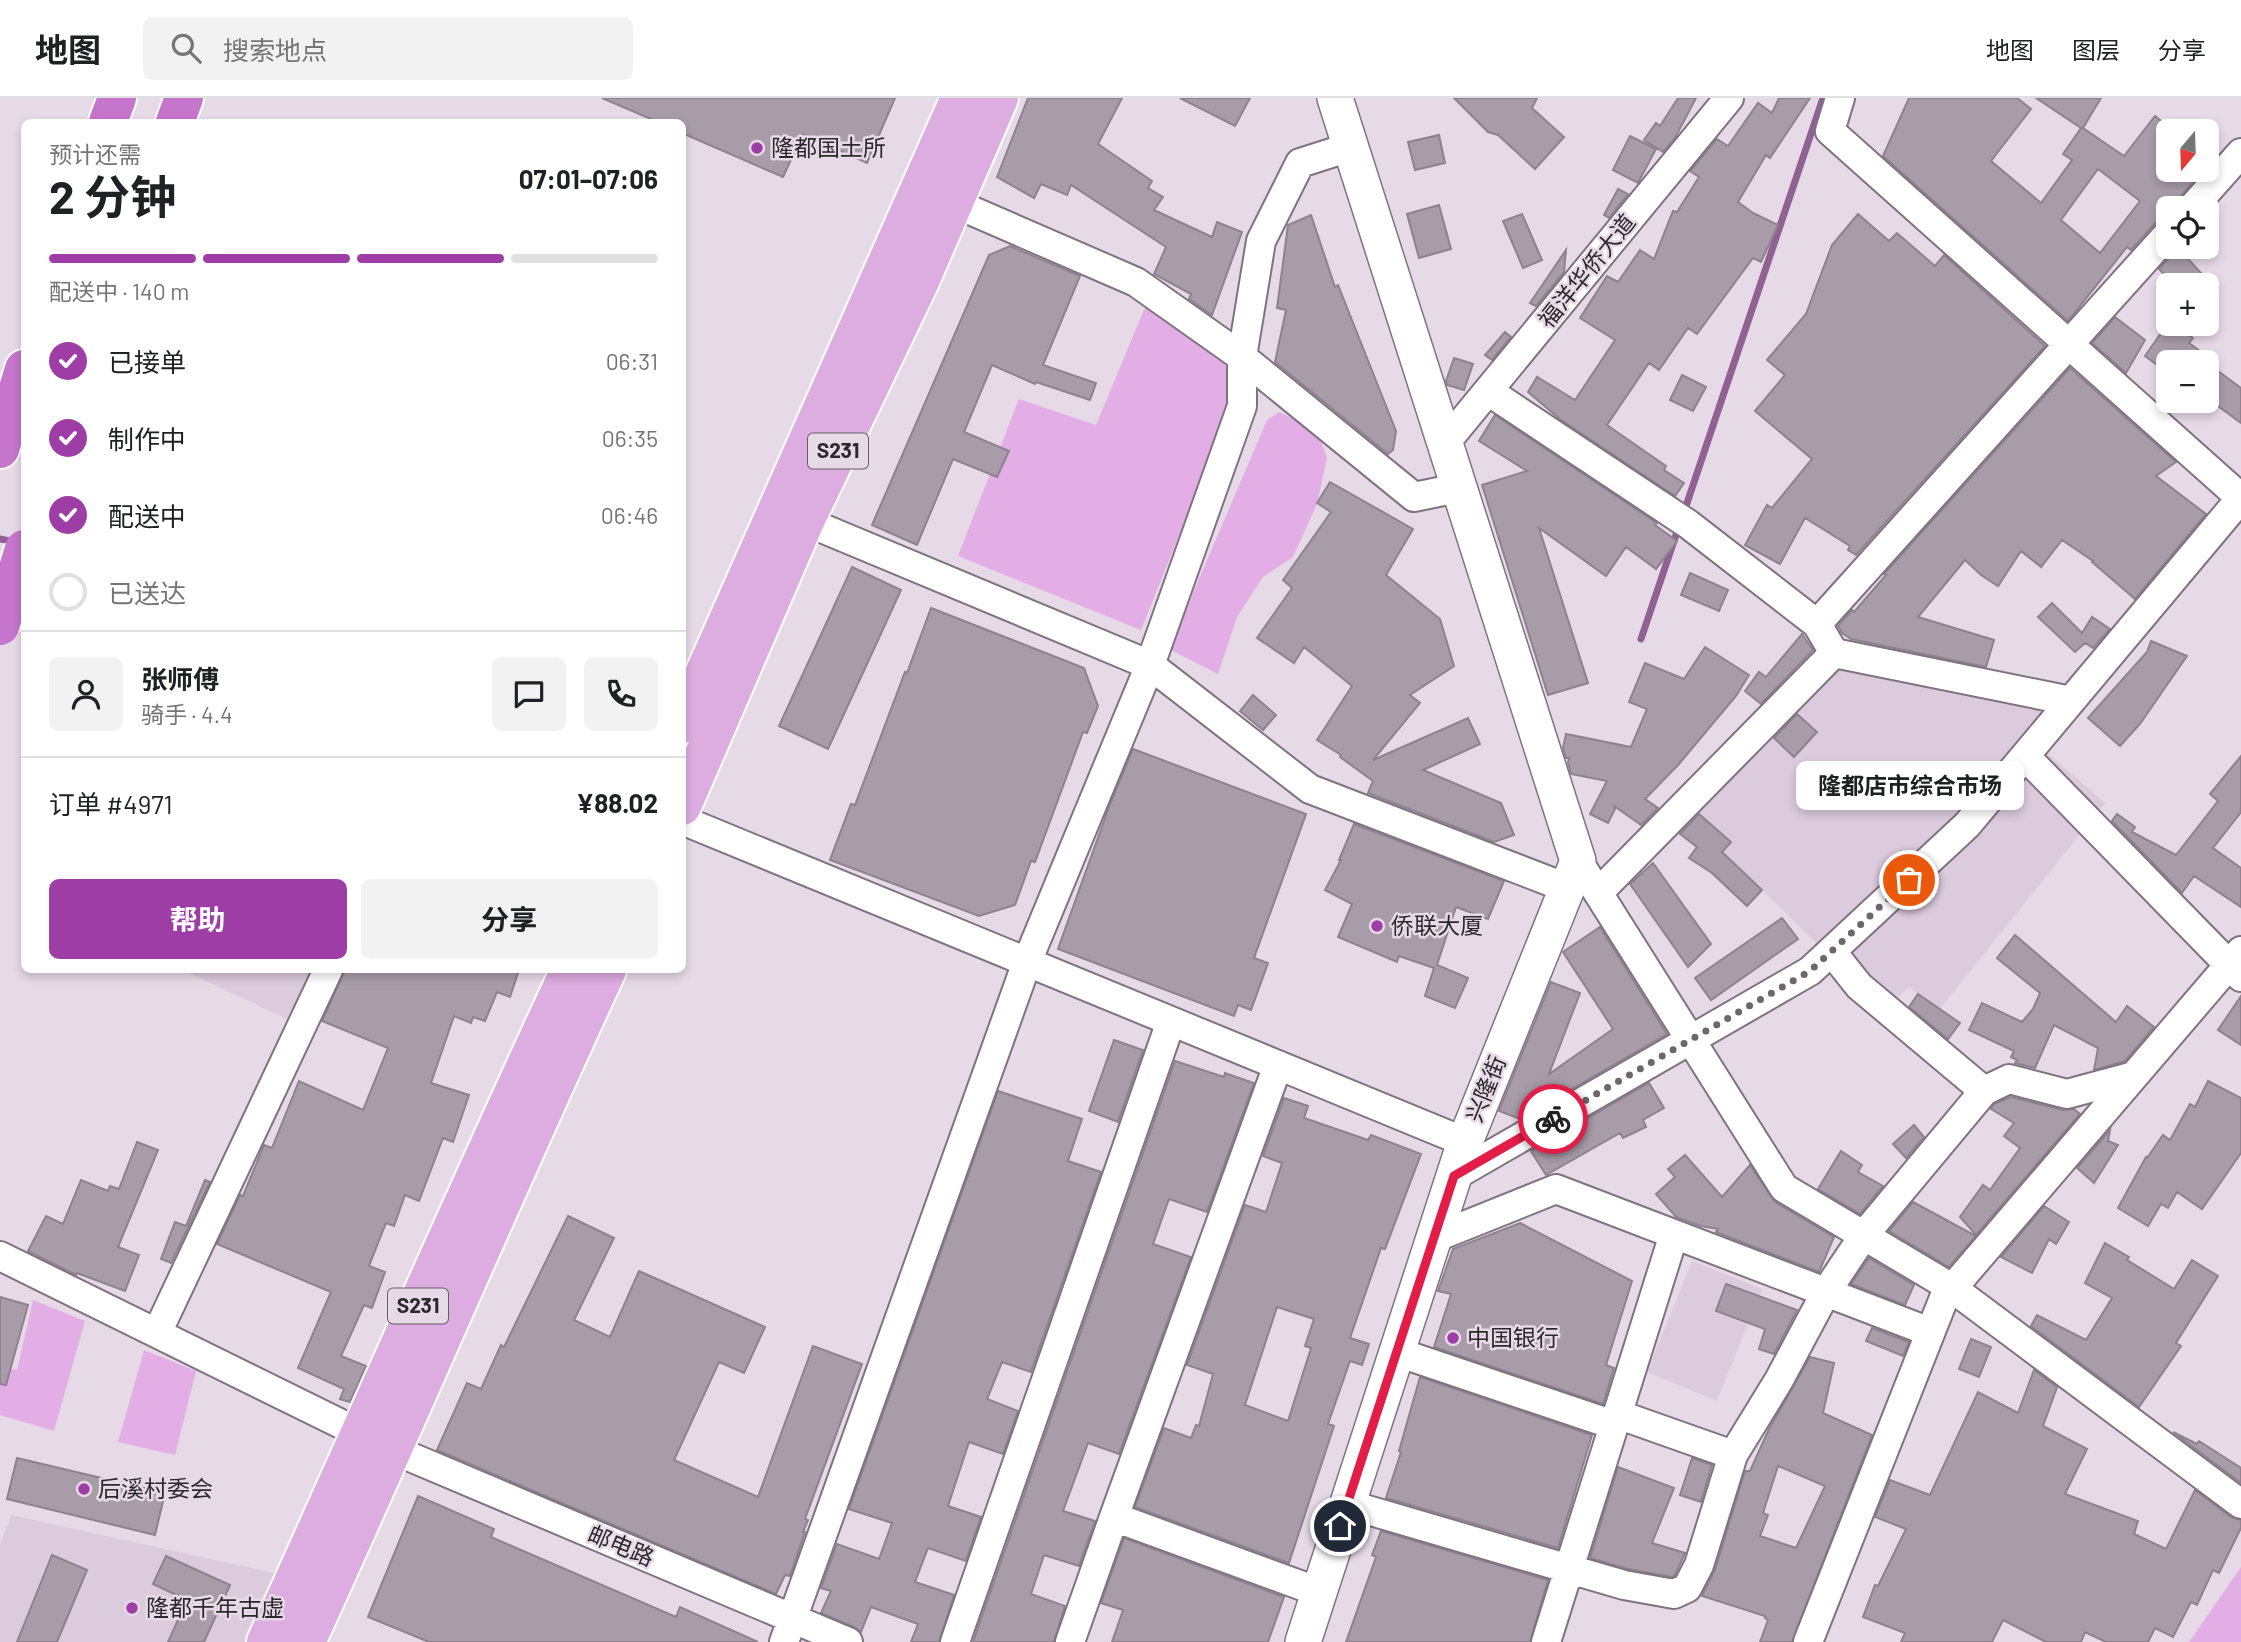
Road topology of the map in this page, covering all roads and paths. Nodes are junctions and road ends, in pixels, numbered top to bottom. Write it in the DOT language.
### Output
graph roads {
  1 [pos="117,98"];
  2 [pos="184,98"];
  3 [pos="960,98"];
  4 [pos="999,98"];
  5 [pos="1335,98"];
  6 [pos="1729,98"];
  7 [pos="1840,98"];
  8 [pos="109,119"];
  9 [pos="176,119"];
  10 [pos="1350,147"];
  11 [pos="2241,153"];
  12 [pos="2203,196"];
  13 [pos="954,203"];
  14 [pos="2156,247"];
  15 [pos="2069,344"];
  16 [pos="1242,357"];
  17 [pos="21,379"];
  18 [pos="1488,391"];
  19 [pos="1445,443"];
  20 [pos="0,449"];
  21 [pos="1458,488"];
  22 [pos="2241,498"];
  23 [pos="805,521"];
  24 [pos="21,558"];
  25 [pos="0,583"];
  26 [pos="21,588"];
  27 [pos="1817,624"];
  28 [pos="0,625"];
  29 [pos="1834,653"];
  30 [pos="1150,665"];
  31 [pos="2071,701"];
  32 [pos="686,715"];
  33 [pos="2025,756"];
  34 [pos="686,797"];
  35 [pos="686,822"];
  36 [pos="1581,881"];
  37 [pos="1832,952"];
  38 [pos="1027,962"];
  39 [pos="2237,964"];
  40 [pos="327,973"];
  41 [pos="569,973"];
  42 [pos="606,973"];
  43 [pos="1171,1021"];
  44 [pos="1691,1040"];
  45 [pos="1278,1065"];
  46 [pos="2134,1076"];
  47 [pos="1984,1091"];
  48 [pos="1465,1142"];
  49 [pos="1454,1176"];
  50 [pos="1674,1234"];
  51 [pos="1864,1235"];
  52 [pos="1434,1238"];
  53 [pos="0,1256"];
  54 [pos="1952,1288"];
  55 [pos="1826,1292"];
  56 [pos="1930,1332"];
  57 [pos="157,1333"];
  58 [pos="1397,1352"];
  59 [pos="1616,1419"];
  60 [pos="377,1442"];
  61 [pos="1733,1455"];
  62 [pos="1347,1504"];
  63 [pos="2241,1504"];
  64 [pos="1114,1517"];
  65 [pos="1569,1569"];
  66 [pos="1319,1592"];
  67 [pos="788,1630"];
  68 [pos="266,1642"];
  69 [pos="306,1642"];
  70 [pos="848,1642"];
  71 [pos="955,1642"];
  72 [pos="1070,1642"];
  73 [pos="1303,1642"];
  74 [pos="1546,1642"];
  75 [pos="1808,1642"];
  1 -- 8 [label="highway"];
  2 -- 9 [label="highway"];
  3 -- 32 [label="main road, S231"];
  4 -- 13 [label="main road, S231"];
  5 -- 10 [label="street"];
  6 -- 18 [label="street, 福洋华侨大道"];
  7 -- 15 [label="street"];
  10 -- 16 [label="street"];
  10 -- 19 [label="street"];
  11 -- 12 [label="street"];
  13 -- 16 [label="street"];
  13 -- 23 [label="main road, S231"];
  14 -- 15 [label="street"];
  15 -- 22 [label="street"];
  15 -- 27 [label="street"];
  16 -- 21 [label="street"];
  16 -- 30 [label="street"];
  17 -- 20 [label="highway"];
  18 -- 19 [label="street, 福洋华侨大道"];
  18 -- 27 [label="street"];
  19 -- 21 [label="street"];
  21 -- 36 [label="street"];
  22 -- 31 [label="street"];
  23 -- 30 [label="street"];
  23 -- 34 [label="main road, S231"];
  24 -- 28 [label="highway, bridge"];
  25 -- 26 [label="street"];
  27 -- 29 [label="street"];
  29 -- 31 [label="street"];
  29 -- 36 [label="street"];
  30 -- 36 [label="street"];
  30 -- 38 [label="street"];
  31 -- 33 [label="street"];
  33 -- 37 [label="street"];
  33 -- 39 [label="street"];
  35 -- 38 [label="street"];
  36 -- 44 [label="street"];
  36 -- 48 [label="street, 兴隆街"];
  37 -- 44 [label="street"];
  37 -- 47 [label="street"];
  38 -- 43 [label="street"];
  38 -- 67 [label="street"];
  39 -- 46 [label="street"];
  40 -- 57 [label="street"];
  41 -- 60 [label="main road, S231"];
  42 -- 60 [label="main road, S231"];
  43 -- 45 [label="street"];
  43 -- 71 [label="street"];
  44 -- 49 [label="street"];
  44 -- 51 [label="street"];
  45 -- 48 [label="street"];
  45 -- 64 [label="street"];
  46 -- 47 [label="street"];
  46 -- 54 [label="street"];
  47 -- 51 [label="street"];
  48 -- 49 [label="street, 兴隆街"];
  49 -- 52 [label="street, 兴隆街"];
  50 -- 52 [label="street"];
  50 -- 55 [label="street"];
  50 -- 59 [label="street"];
  51 -- 54 [label="street"];
  51 -- 55 [label="street"];
  52 -- 58 [label="street, 兴隆街"];
  53 -- 57 [label="street, 邮电路"];
  54 -- 56 [label="street"];
  54 -- 63 [label="street"];
  55 -- 56 [label="street"];
  55 -- 61 [label="street"];
  56 -- 75 [label="street"];
  57 -- 60 [label="street, 邮电路"];
  58 -- 59 [label="street"];
  58 -- 62 [label="street, 兴隆街"];
  59 -- 61 [label="street"];
  59 -- 65 [label="street"];
  60 -- 67 [label="street, 邮电路"];
  60 -- 68 [label="main road, S231"];
  60 -- 69 [label="main road, S231"];
  61 -- 65 [label="street"];
  62 -- 65 [label="street"];
  62 -- 66 [label="street, 兴隆街"];
  64 -- 66 [label="street"];
  64 -- 72 [label="street"];
  65 -- 74 [label="street"];
  66 -- 73 [label="street, 兴隆街"];
  67 -- 70 [label="street, 邮电路"];
}
